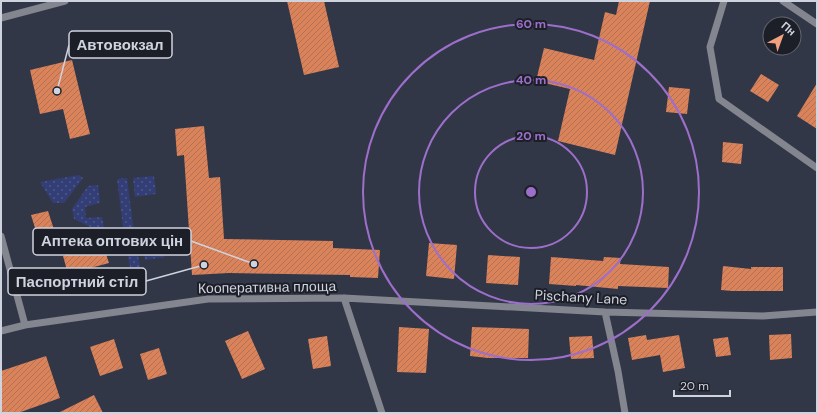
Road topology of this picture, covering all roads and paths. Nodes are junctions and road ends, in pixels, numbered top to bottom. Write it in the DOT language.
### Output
graph roads {
  1 [pos="65,1"];
  2 [pos="724,1"];
  3 [pos="783,1"];
  4 [pos="1,18"];
  5 [pos="817,24"];
  6 [pos="817,168"];
  7 [pos="1,236"];
  8 [pos="344,298"];
  9 [pos="605,312"];
  10 [pos="817,312"];
  11 [pos="25,325"];
  12 [pos="1,330"];
  13 [pos="382,413"];
  14 [pos="625,413"];
  1 -- 4 [label="street"];
  2 -- 6 [label="street"];
  3 -- 5 [label="street"];
  7 -- 11 [label="street"];
  8 -- 9 [label="street, Pischany Lane"];
  8 -- 11 [label="street, Кооперативна площа"];
  8 -- 13 [label="street"];
  9 -- 10 [label="street, Pischany Lane"];
  9 -- 14 [label="street"];
  11 -- 12 [label="street, Кооперативна площа"];
}
